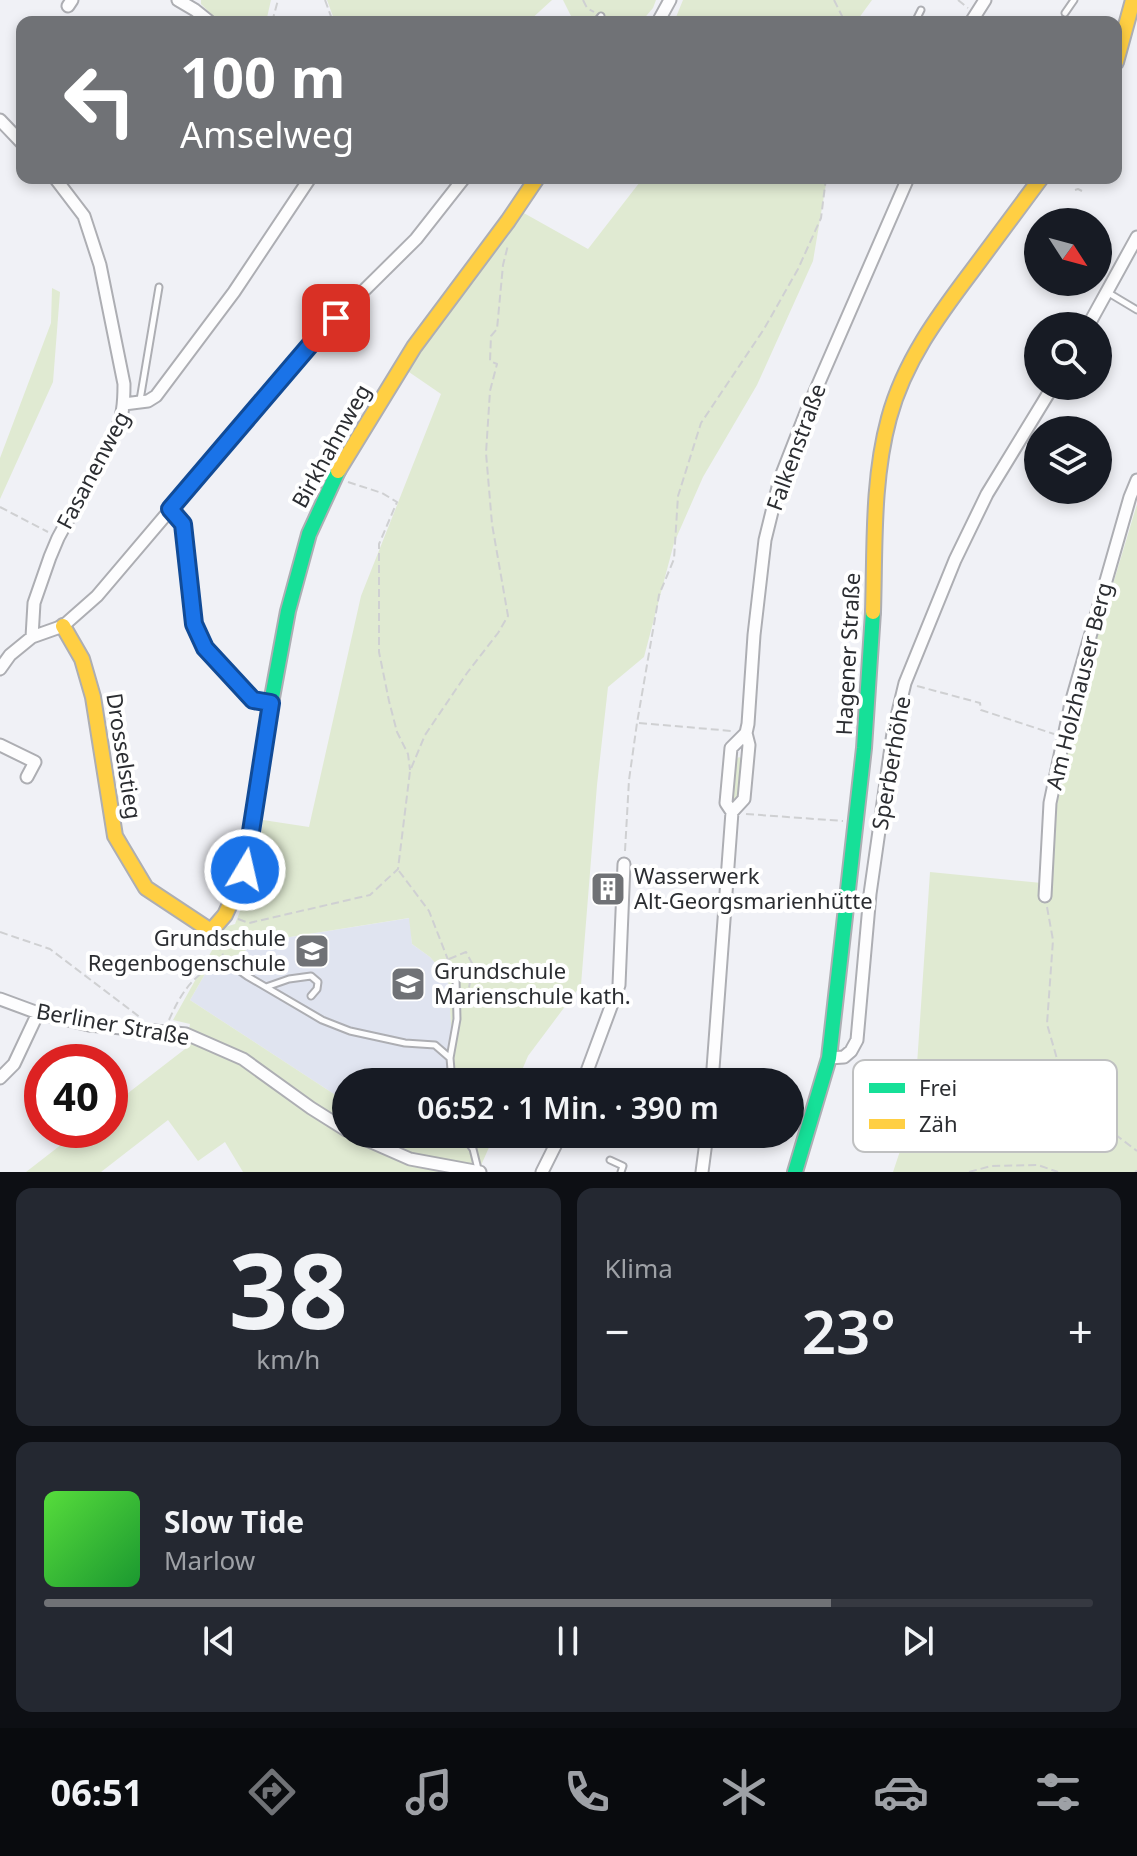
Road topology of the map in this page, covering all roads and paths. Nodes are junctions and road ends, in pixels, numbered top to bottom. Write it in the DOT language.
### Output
graph roads {
  1 [pos="178,0"];
  2 [pos="1074,0"];
  3 [pos="1130,1"];
  4 [pos="195,5"];
  5 [pos="921,10"];
  6 [pos="1065,13"];
  7 [pos="918,16"];
  8 [pos="1122,36"];
  9 [pos="0,120"];
  10 [pos="16,137"];
  11 [pos="60,184"];
  12 [pos="306,184"];
  13 [pos="459,184"];
  14 [pos="533,184"];
  15 [pos="826,184"];
  16 [pos="905,184"];
  17 [pos="1037,184"];
  18 [pos="1075,190"];
  19 [pos="1082,191"];
  20 [pos="508,221"];
  21 [pos="1137,237"];
  22 [pos="1112,283"];
  23 [pos="159,287"];
  24 [pos="1112,295"];
  25 [pos="1137,310"];
  26 [pos="1044,400"];
  27 [pos="139,403"];
  28 [pos="124,404"];
  29 [pos="335,477"];
  30 [pos="1137,480"];
  31 [pos="0,507"];
  32 [pos="170,509"];
  33 [pos="58,538"];
  34 [pos="63,626"];
  35 [pos="32,637"];
  36 [pos="0,669"];
  37 [pos="905,683"];
  38 [pos="271,703"];
  39 [pos="637,723"];
  40 [pos="746,733"];
  41 [pos="1063,737"];
  42 [pos="0,745"];
  43 [pos="410,771"];
  44 [pos="27,777"];
  45 [pos="732,812"];
  46 [pos="856,822"];
  47 [pos="624,864"];
  48 [pos="398,869"];
  49 [pos="1045,896"];
  50 [pos="225,915"];
  51 [pos="211,931"];
  52 [pos="0,932"];
  53 [pos="448,960"];
  54 [pos="226,961"];
  55 [pos="456,979"];
  56 [pos="265,987"];
  57 [pos="311,996"];
  58 [pos="0,999"];
  59 [pos="124,1005"];
  60 [pos="38,1013"];
  61 [pos="457,1019"];
  62 [pos="167,1032"];
  63 [pos="450,1058"];
  64 [pos="829,1058"];
  65 [pos="1057,1060"];
  66 [pos="451,1068"];
  67 [pos="588,1068"];
  68 [pos="713,1068"];
  69 [pos="0,1078"];
  70 [pos="332,1121"];
  71 [pos="1117,1136"];
  72 [pos="385,1148"];
  73 [pos="472,1148"];
  74 [pos="554,1148"];
  75 [pos="705,1148"];
  76 [pos="1137,1151"];
  77 [pos="610,1160"];
  78 [pos="479,1172"];
  79 [pos="542,1172"];
  80 [pos="621,1172"];
  81 [pos="702,1172"];
  82 [pos="795,1172"];
  83 [pos="969,1172"];
  84 [pos="1058,1172"];
  1 -- 4 [label="street"];
  2 -- 6 [label="lane"];
  3 -- 8 [label="street"];
  5 -- 7 [label="lane"];
  9 -- 10 [label="street"];
  11 -- 28 [label="street"];
  12 -- 27 [label="street, Fasanenweg"];
  13 -- 32 [label="street"];
  14 -- 20 [label="street, Birkhahnweg"];
  15 -- 39 [label="path"];
  16 -- 40 [label="street, Falkenstraße"];
  17 -- 46 [label="street, Hagener Straße"];
  18 -- 19 [label="path"];
  20 -- 29 [label="street, Birkhahnweg"];
  20 -- 43 [label="path"];
  21 -- 22 [label="street"];
  23 -- 27 [label="lane"];
  24 -- 25 [label="lane"];
  26 -- 37 [label="street, Sperberhöhe"];
  27 -- 28 [label="street, Fasanenweg"];
  28 -- 33 [label="street, Fasanenweg"];
  29 -- 38 [label="street, Birkhahnweg"];
  29 -- 43 [label="path"];
  30 -- 41 [label="street, Am Holzhauser Berg"];
  31 -- 33 [label="path"];
  32 -- 34 [label="street"];
  32 -- 38 [label="street"];
  33 -- 35 [label="street, Fasanenweg"];
  34 -- 35 [label="street"];
  34 -- 51 [label="street, Drosselstieg"];
  35 -- 36 [label="street"];
  37 -- 41 [label="path"];
  37 -- 64 [label="street, Sperberhöhe"];
  38 -- 50 [label="street, Birkhahnweg"];
  39 -- 40 [label="path"];
  39 -- 47 [label="path"];
  40 -- 45 [label="street, Falkenstraße"];
  40 -- 45 [label="street, Falkenstraße"];
  41 -- 49 [label="street, Am Holzhauser Berg"];
  42 -- 44 [label="street"];
  43 -- 48 [label="path"];
  45 -- 46 [label="path"];
  45 -- 68 [label="street, Falkenstraße"];
  46 -- 64 [label="street, Hagener Straße"];
  47 -- 67 [label="street"];
  48 -- 50 [label="path"];
  48 -- 53 [label="path"];
  49 -- 65 [label="path"];
  50 -- 51 [label="street"];
  51 -- 54 [label="path"];
  52 -- 59 [label="path"];
  53 -- 55 [label="path"];
  53 -- 61 [label="path"];
  54 -- 56 [label="lane"];
  54 -- 62 [label="path"];
  55 -- 61 [label="lane"];
  56 -- 57 [label="lane"];
  56 -- 63 [label="lane"];
  58 -- 60 [label="street, Berliner Straße"];
  60 -- 62 [label="street, Berliner Straße"];
  60 -- 69 [label="street"];
  61 -- 63 [label="lane"];
  62 -- 70 [label="street, Berliner Straße"];
  63 -- 66 [label="lane"];
  64 -- 82 [label="street, Hagener Straße"];
  71 -- 76 [label="path"];
  72 -- 78 [label="street"];
  73 -- 78 [label="lane"];
  74 -- 79 [label="street"];
  75 -- 81 [label="street"];
  77 -- 80 [label="lane"];
  83 -- 84 [label="path"];
}
